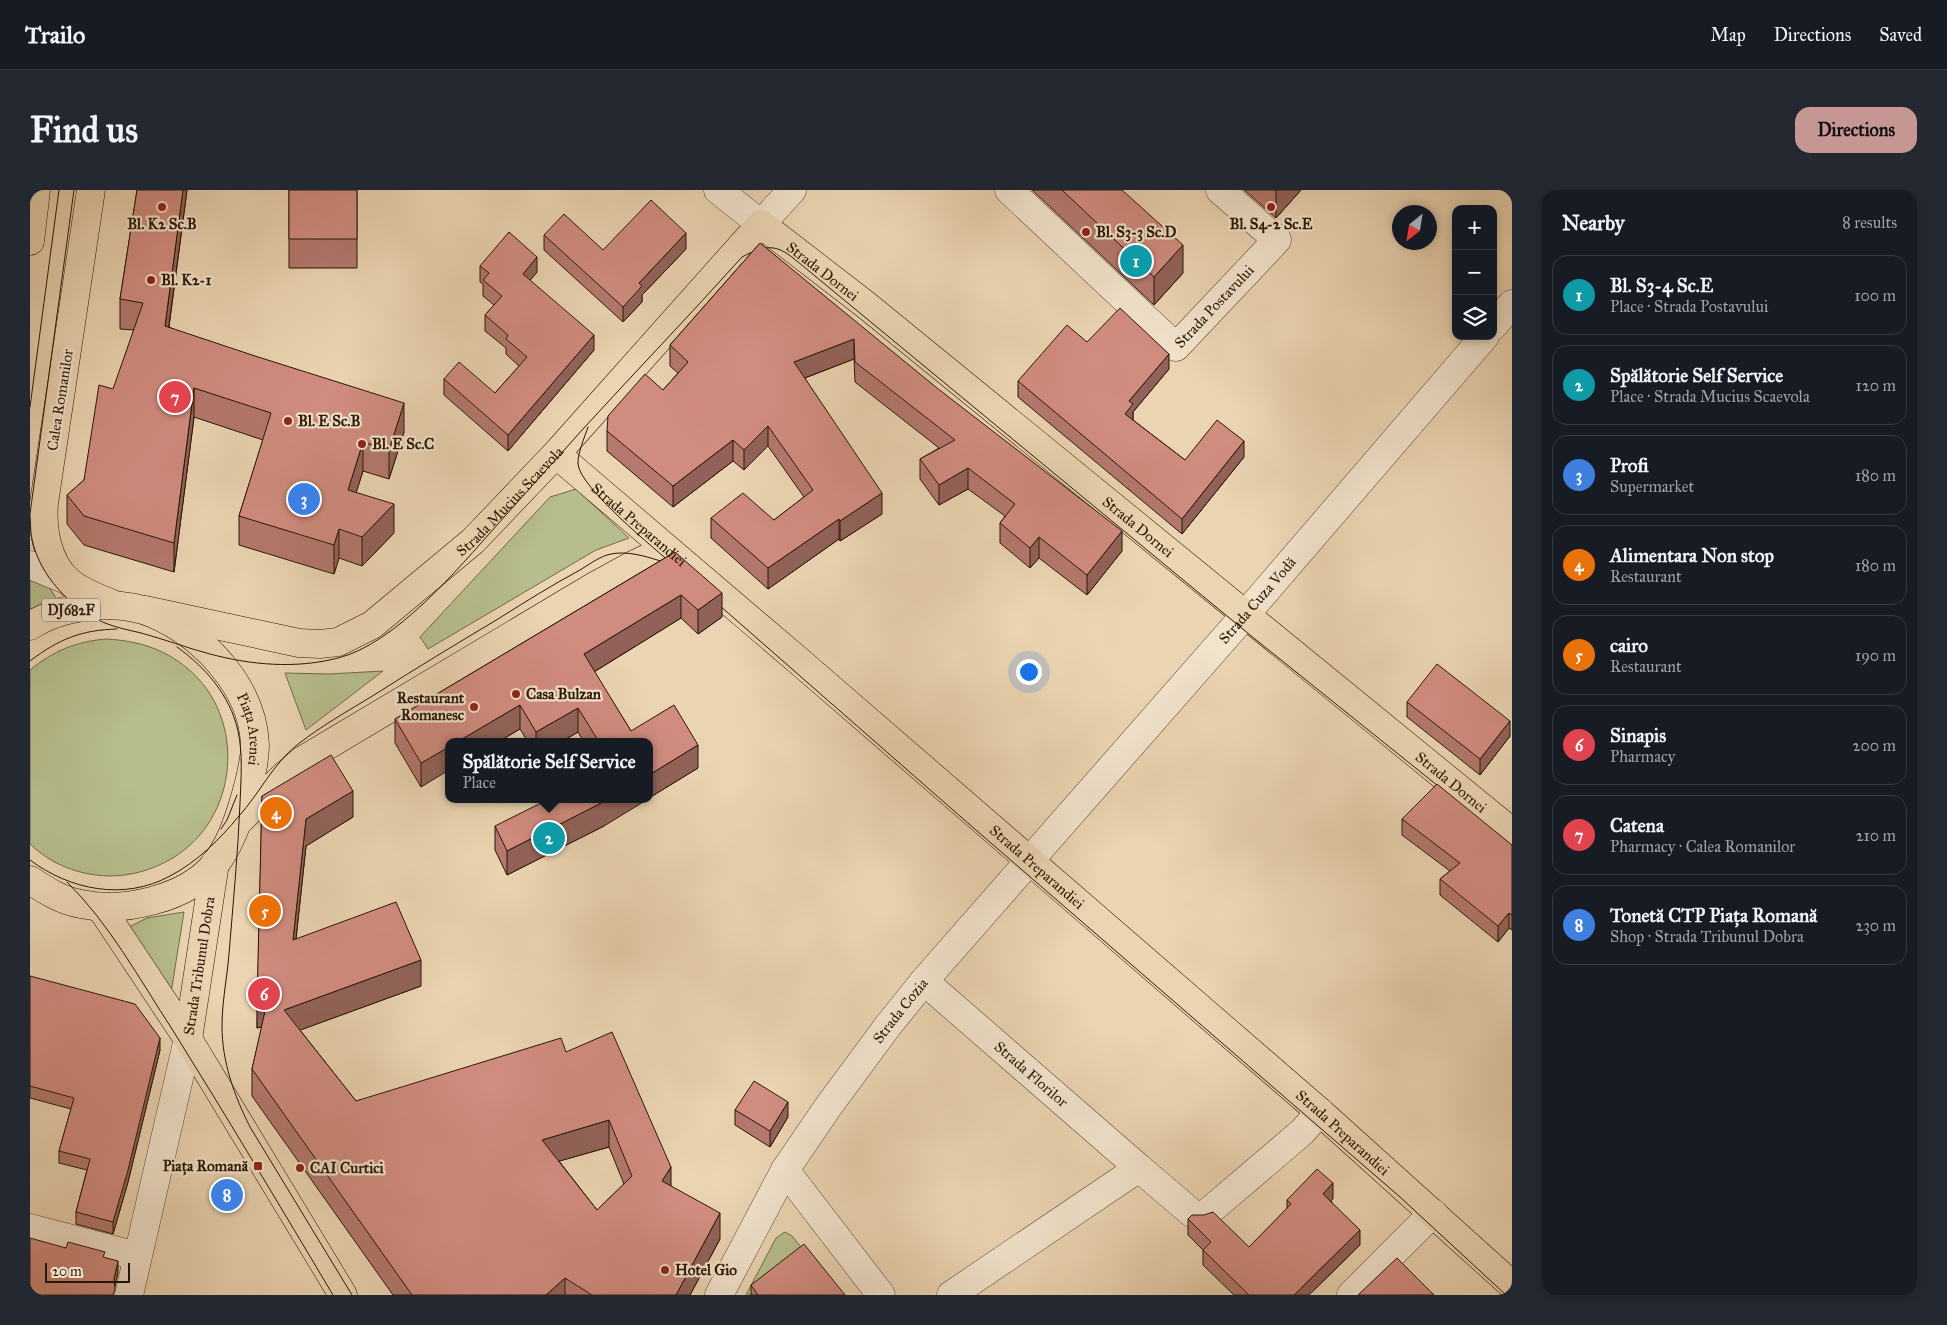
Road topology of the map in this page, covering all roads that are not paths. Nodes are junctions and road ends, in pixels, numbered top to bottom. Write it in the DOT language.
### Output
graph roads {
  1 [pos="36,190"];
  2 [pos="91,190"];
  3 [pos="718,190"];
  4 [pos="792,190"];
  5 [pos="1009,190"];
  6 [pos="1220,190"];
  7 [pos="762,224"];
  8 [pos="30,242"];
  9 [pos="1512,304"];
  10 [pos="1497,321"];
  11 [pos="1481,340"];
  12 [pos="556,454"];
  13 [pos="666,549"];
  14 [pos="30,565"];
  15 [pos="68,580"];
  16 [pos="116,605"];
  17 [pos="146,610"];
  18 [pos="1245,615"];
  19 [pos="30,626"];
  20 [pos="238,822"];
  21 [pos="1512,832"];
  22 [pos="1029,862"];
  23 [pos="215,864"];
  24 [pos="30,880"];
  25 [pos="101,908"];
  26 [pos="924,981"];
  27 [pos="188,1039"];
  28 [pos="1320,1112"];
  29 [pos="1139,1168"];
  30 [pos="785,1170"];
  31 [pos="1433,1213"];
  32 [pos="30,1228"];
  33 [pos="137,1256"];
  34 [pos="1512,1285"];
  35 [pos="129,1295"];
  36 [pos="343,1295"];
  37 [pos="719,1295"];
  38 [pos="881,1295"];
  39 [pos="950,1295"];
  40 [pos="1351,1295"];
  1 -- 8 [label="main road"];
  2 -- 15 [label="main road, Calea Romanilor"];
  3 -- 7 [label="street"];
  4 -- 7 [label="street, Strada Mucius Scaevola"];
  5 -- 6 [label="street, Strada Postavului"];
  7 -- 12 [label="main road, Strada Mucius Scaevola / DJ682F"];
  7 -- 18 [label="main road, Strada Dornei"];
  9 -- 10 [label="street"];
  11 -- 18 [label="street, Strada Cuza Vodă"];
  12 -- 13 [label="main road, Strada Preparandiei"];
  12 -- 17 [label="main road, Strada Mucius Scaevola / DJ682F"];
  13 -- 20 [label="main road, DJ682F"];
  13 -- 22 [label="main road, Strada Preparandiei"];
  14 -- 15 [label="street"];
  15 -- 16 [label="main road, Calea Romanilor"];
  16 -- 17 [label="main road, Piața Arenei / DJ682F"];
  16 -- 19 [label="main road, Piața Arenei / DJ682F"];
  17 -- 20 [label="main road, Piața Arenei / DJ682F"];
  18 -- 21 [label="main road, Strada Dornei"];
  18 -- 22 [label="street, Strada Cuza Vodă"];
  20 -- 23 [label="main road, Piața Arenei / DJ682F"];
  22 -- 26 [label="street, Strada Cozia"];
  22 -- 28 [label="main road, Strada Preparandiei"];
  23 -- 25 [label="main road, Piața Arenei / DJ682F"];
  23 -- 27 [label="main road, Strada Tribunul Dobra"];
  24 -- 25 [label="main road, Piața Arenei / DJ682F"];
  25 -- 27 [label="main road"];
  26 -- 29 [label="street, Strada Florilor"];
  26 -- 30 [label="street, Strada Cozia"];
  27 -- 33 [label="street"];
  27 -- 36 [label="main road, Strada Tribunul Dobra"];
  28 -- 29 [label="street, Strada Florilor"];
  28 -- 31 [label="main road, Strada Preparandiei"];
  29 -- 39 [label="street"];
  30 -- 37 [label="street, Strada Cozia"];
  30 -- 38 [label="street"];
  31 -- 34 [label="main road, Strada Preparandiei"];
  31 -- 40 [label="street"];
  32 -- 33 [label="street"];
  33 -- 35 [label="street"];
}
